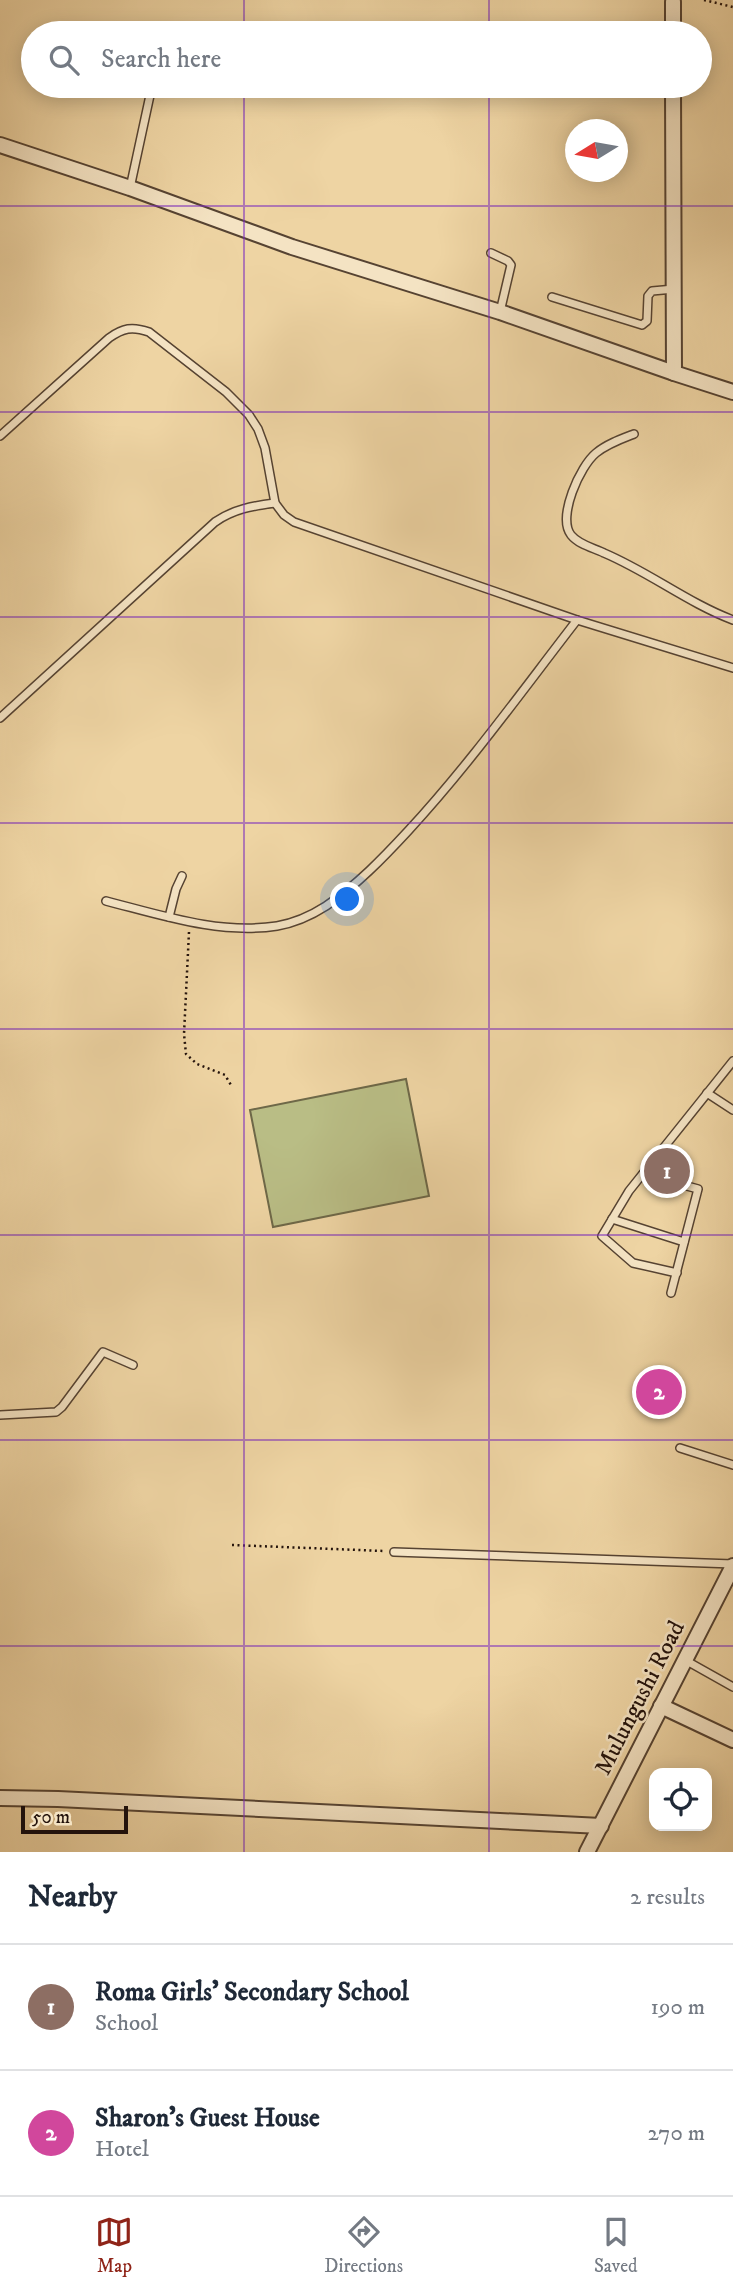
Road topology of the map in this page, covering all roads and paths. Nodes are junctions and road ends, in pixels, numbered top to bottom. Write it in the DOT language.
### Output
graph roads {
  1 [pos="704,0"];
  2 [pos="673,2"];
  3 [pos="733,8"];
  4 [pos="673,21"];
  5 [pos="149,98"];
  6 [pos="673,98"];
  7 [pos="0,145"];
  8 [pos="130,188"];
  9 [pos="491,253"];
  10 [pos="674,289"];
  11 [pos="552,297"];
  12 [pos="500,312"];
  13 [pos="674,373"];
  14 [pos="733,392"];
  15 [pos="634,434"];
  16 [pos="0,436"];
  17 [pos="275,503"];
  18 [pos="577,620"];
  19 [pos="733,620"];
  20 [pos="733,668"];
  21 [pos="0,718"];
  22 [pos="182,876"];
  23 [pos="106,901"];
  24 [pos="169,916"];
  25 [pos="192,922"];
  26 [pos="733,1061"];
  27 [pos="231,1085"];
  28 [pos="707,1093"];
  29 [pos="733,1110"];
  30 [pos="643,1174"];
  31 [pos="612,1219"];
  32 [pos="684,1242"];
  33 [pos="677,1273"];
  34 [pos="671,1293"];
  35 [pos="133,1365"];
  36 [pos="0,1415"];
  37 [pos="680,1448"];
  38 [pos="733,1465"];
  39 [pos="232,1545"];
  40 [pos="394,1552"];
  41 [pos="733,1565"];
  42 [pos="685,1660"];
  43 [pos="733,1687"];
  44 [pos="661,1706"];
  45 [pos="733,1740"];
  46 [pos="0,1798"];
  47 [pos="601,1826"];
  48 [pos="587,1852"];
  1 -- 3 [label="path"];
  2 -- 4 [label="street"];
  5 -- 8 [label="lane"];
  6 -- 10 [label="street"];
  7 -- 8 [label="street"];
  8 -- 12 [label="street"];
  9 -- 12 [label="lane"];
  10 -- 11 [label="lane"];
  10 -- 13 [label="street"];
  12 -- 13 [label="street"];
  13 -- 14 [label="street"];
  15 -- 19 [label="lane"];
  16 -- 17 [label="lane"];
  17 -- 18 [label="lane"];
  17 -- 21 [label="lane"];
  18 -- 20 [label="lane"];
  18 -- 25 [label="lane"];
  22 -- 24 [label="lane"];
  23 -- 24 [label="lane"];
  24 -- 25 [label="lane"];
  25 -- 27 [label="path"];
  26 -- 28 [label="lane"];
  28 -- 29 [label="lane"];
  28 -- 30 [label="lane"];
  30 -- 31 [label="lane"];
  30 -- 32 [label="lane"];
  31 -- 32 [label="lane"];
  31 -- 33 [label="lane"];
  32 -- 33 [label="lane"];
  33 -- 34 [label="lane"];
  35 -- 36 [label="lane"];
  37 -- 38 [label="lane"];
  39 -- 40 [label="path"];
  40 -- 41 [label="lane"];
  41 -- 42 [label="street, Mulungushi Road"];
  42 -- 43 [label="lane"];
  42 -- 44 [label="street, Mulungushi Road"];
  44 -- 45 [label="street"];
  44 -- 47 [label="street, Mulungushi Road"];
  46 -- 47 [label="street"];
  47 -- 48 [label="street, Mulungushi Road"];
}
